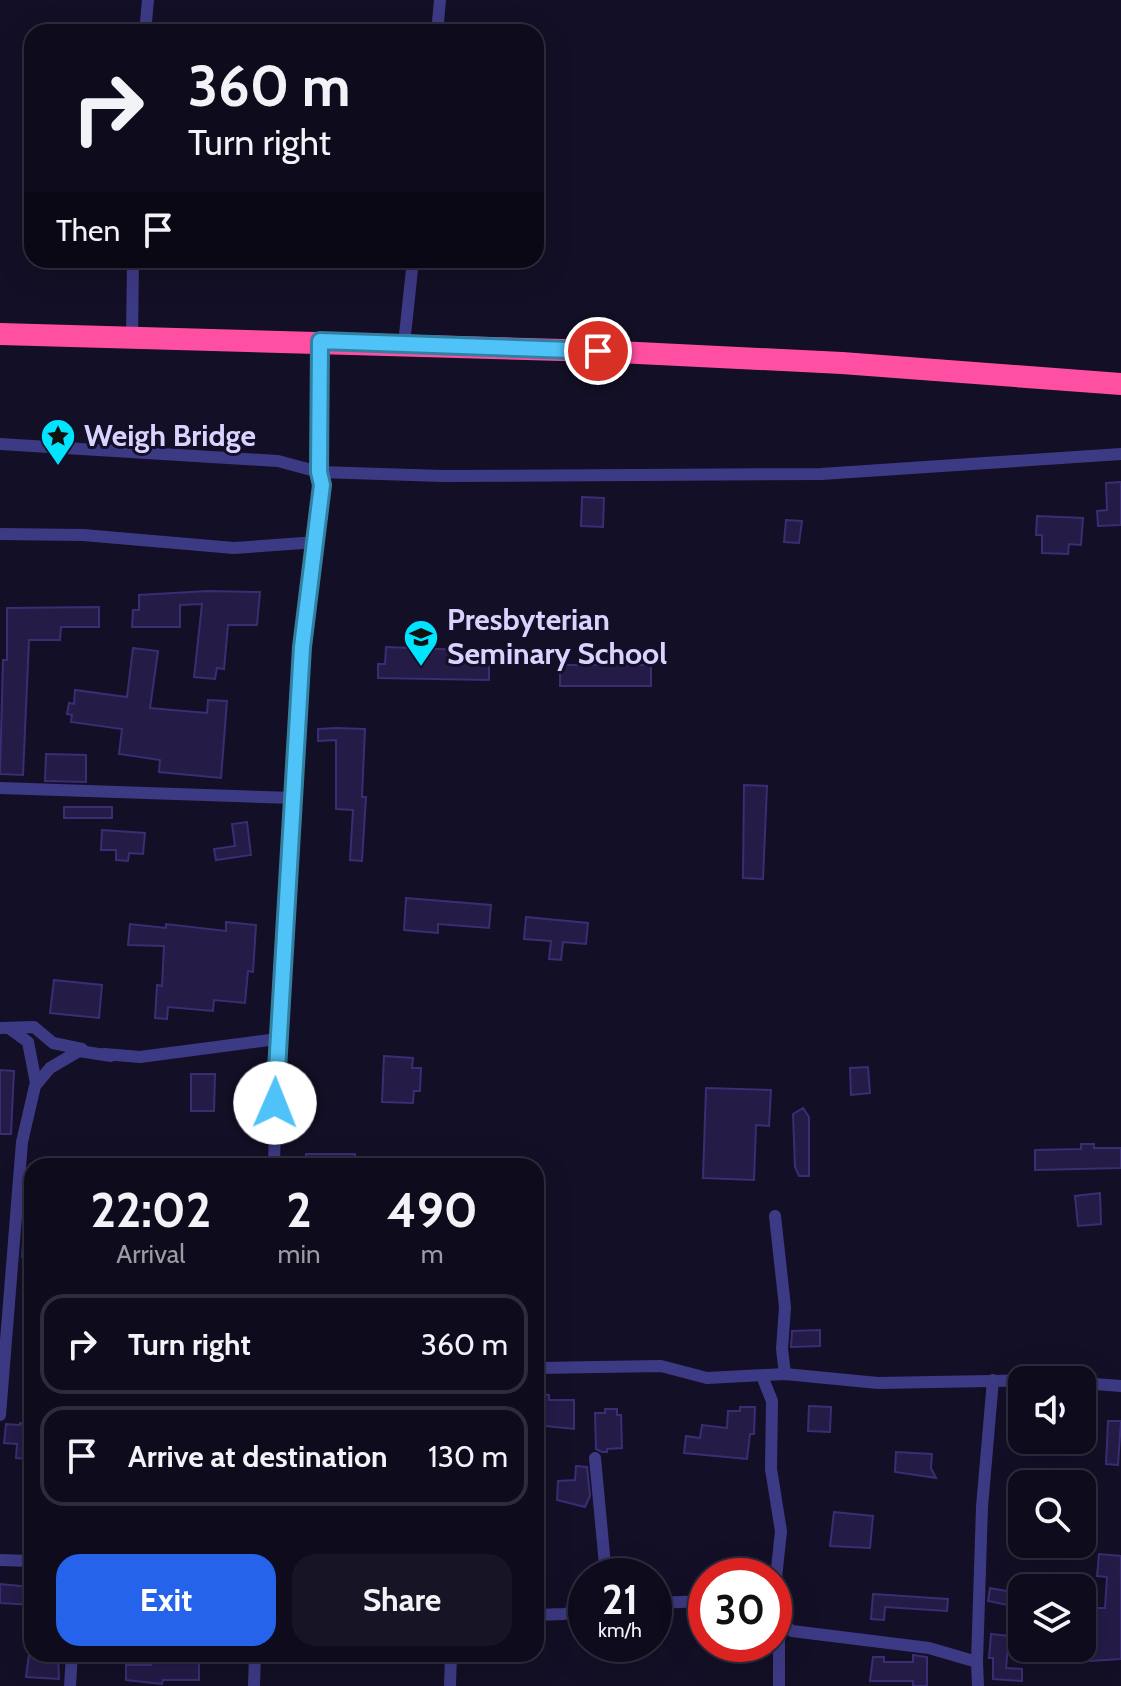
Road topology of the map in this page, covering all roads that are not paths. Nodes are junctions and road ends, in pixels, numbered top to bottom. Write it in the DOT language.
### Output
graph roads {
  1 [pos="148,0"];
  2 [pos="440,0"];
  3 [pos="146,24"];
  4 [pos="438,24"];
  5 [pos="133,268"];
  6 [pos="412,268"];
  7 [pos="0,334"];
  8 [pos="132,338"];
  9 [pos="320,341"];
  10 [pos="404,344"];
  11 [pos="1121,384"];
  12 [pos="0,444"];
  13 [pos="1121,454"];
  14 [pos="319,472"];
  15 [pos="0,534"];
  16 [pos="317,542"];
  17 [pos="0,788"];
  18 [pos="294,798"];
  19 [pos="5,1028"];
  20 [pos="277,1039"];
  21 [pos="111,1056"];
  22 [pos="36,1083"];
  23 [pos="274,1158"];
  24 [pos="775,1216"];
  25 [pos="544,1368"];
  26 [pos="785,1374"];
  27 [pos="762,1376"];
  28 [pos="993,1380"];
  29 [pos="1008,1380"];
  30 [pos="1096,1384"];
  31 [pos="1121,1386"];
  32 [pos="0,1415"];
  33 [pos="595,1458"];
  34 [pos="604,1558"];
  35 [pos="778,1558"];
  36 [pos="0,1560"];
  37 [pos="24,1561"];
  38 [pos="568,1613"];
  39 [pos="544,1615"];
  40 [pos="792,1631"];
  41 [pos="72,1662"];
  42 [pos="255,1662"];
  43 [pos="451,1662"];
  44 [pos="778,1662"];
  45 [pos="977,1662"];
  46 [pos="70,1686"];
  47 [pos="254,1686"];
  48 [pos="450,1686"];
  49 [pos="779,1686"];
  50 [pos="978,1686"];
  1 -- 3 [label="street"];
  2 -- 4 [label="street"];
  5 -- 8 [label="street"];
  6 -- 10 [label="street"];
  7 -- 8 [label="highway"];
  8 -- 9 [label="highway"];
  9 -- 10 [label="highway"];
  9 -- 14 [label="street"];
  10 -- 11 [label="highway"];
  12 -- 14 [label="street"];
  13 -- 14 [label="street"];
  14 -- 16 [label="street"];
  15 -- 16 [label="street"];
  16 -- 18 [label="street"];
  17 -- 18 [label="street"];
  18 -- 20 [label="street"];
  19 -- 21 [label="street"];
  19 -- 22 [label="street"];
  20 -- 21 [label="street"];
  20 -- 23 [label="street"];
  21 -- 22 [label="street"];
  22 -- 32 [label="street"];
  24 -- 26 [label="street"];
  25 -- 27 [label="street"];
  26 -- 27 [label="street"];
  26 -- 28 [label="street"];
  27 -- 35 [label="street"];
  28 -- 29 [label="street"];
  28 -- 45 [label="street"];
  30 -- 31 [label="street"];
  33 -- 34 [label="street"];
  36 -- 37 [label="street"];
  38 -- 39 [label="street"];
  40 -- 45 [label="street"];
  41 -- 46 [label="street"];
  42 -- 47 [label="street"];
  43 -- 48 [label="street"];
  44 -- 49 [label="street"];
  45 -- 50 [label="street"];
}
